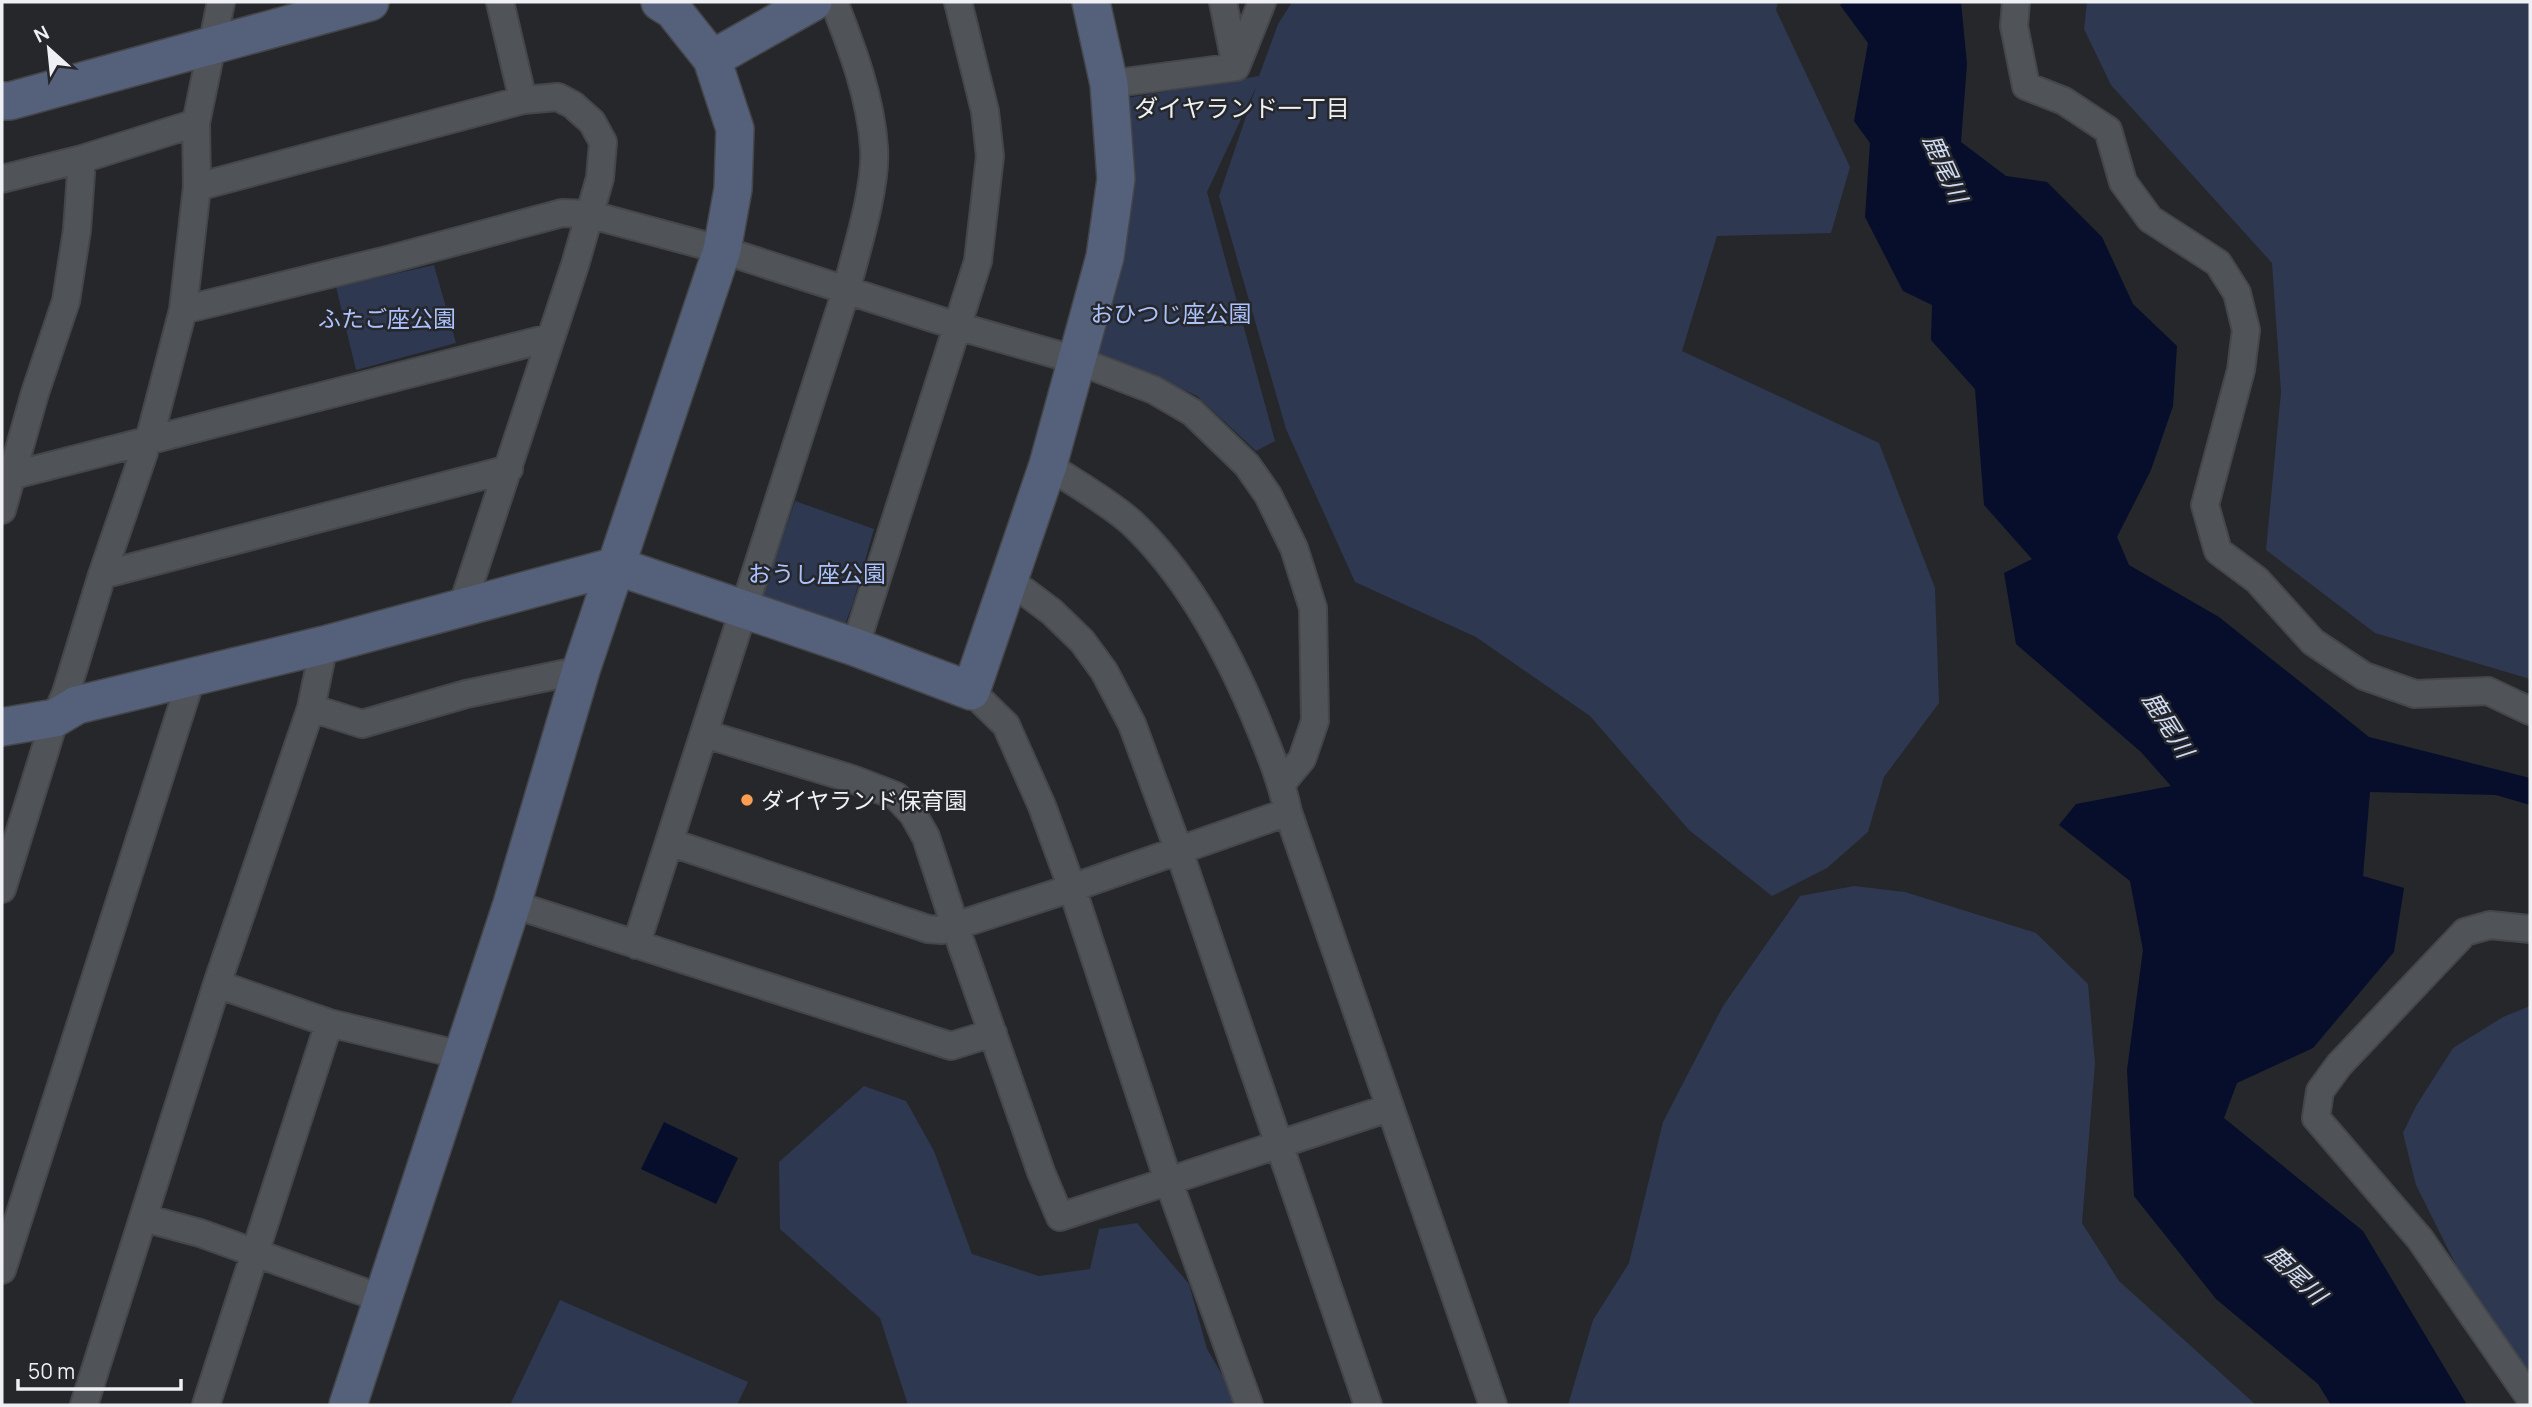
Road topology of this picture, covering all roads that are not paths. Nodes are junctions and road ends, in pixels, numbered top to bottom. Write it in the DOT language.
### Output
graph roads {
  1 [pos="221,2"];
  2 [pos="370,2"];
  3 [pos="500,2"];
  4 [pos="660,2"];
  5 [pos="813,2"];
  6 [pos="834,2"];
  7 [pos="958,2"];
  8 [pos="1091,2"];
  9 [pos="1223,2"];
  10 [pos="1262,2"];
  11 [pos="2016,2"];
  12 [pos="213,44"];
  13 [pos="712,58"];
  14 [pos="1236,67"];
  15 [pos="1110,84"];
  16 [pos="523,100"];
  17 [pos="2,101"];
  18 [pos="195,123"];
  19 [pos="82,159"];
  20 [pos="2,179"];
  21 [pos="197,187"];
  22 [pos="588,214"];
  23 [pos="722,250"];
  24 [pos="846,291"];
  25 [pos="183,310"];
  26 [pos="957,326"];
  27 [pos="550,338"];
  28 [pos="1076,360"];
  29 [pos="146,442"];
  30 [pos="1048,465"];
  31 [pos="509,469"];
  32 [pos="8,473"];
  33 [pos="2,510"];
  34 [pos="616,566"];
  35 [pos="102,575"];
  36 [pos="1007,586"];
  37 [pos="462,607"];
  38 [pos="742,609"];
  39 [pos="324,645"];
  40 [pos="855,647"];
  41 [pos="581,670"];
  42 [pos="192,676"];
  43 [pos="971,691"];
  44 [pos="311,708"];
  45 [pos="2530,711"];
  46 [pos="55,718"];
  47 [pos="2,727"];
  48 [pos="705,734"];
  49 [pos="1282,783"];
  50 [pos="1288,812"];
  51 [pos="669,842"];
  52 [pos="1179,851"];
  53 [pos="1072,888"];
  54 [pos="2,889"];
  55 [pos="512,904"];
  56 [pos="955,926"];
  57 [pos="2530,929"];
  58 [pos="636,945"];
  59 [pos="217,984"];
  60 [pos="329,1023"];
  61 [pos="993,1033"];
  62 [pos="461,1055"];
  63 [pos="1389,1108"];
  64 [pos="1280,1143"];
  65 [pos="1168,1180"];
  66 [pos="144,1218"];
  67 [pos="253,1254"];
  68 [pos="2,1270"];
  69 [pos="383,1299"];
  70 [pos="2530,1398"];
  71 [pos="84,1405"];
  72 [pos="206,1405"];
  73 [pos="348,1405"];
  74 [pos="1249,1405"];
  75 [pos="1368,1405"];
  76 [pos="1493,1405"];
  1 -- 12 [label="street"];
  2 -- 12 [label="street"];
  3 -- 16 [label="street"];
  4 -- 13 [label="street"];
  5 -- 13 [label="street"];
  6 -- 24 [label="street"];
  7 -- 26 [label="street"];
  8 -- 15 [label="street"];
  9 -- 14 [label="street"];
  10 -- 14 [label="street"];
  11 -- 45 [label="street"];
  12 -- 17 [label="street"];
  12 -- 18 [label="street"];
  13 -- 23 [label="street"];
  14 -- 15 [label="street"];
  15 -- 28 [label="street"];
  16 -- 21 [label="street"];
  16 -- 22 [label="street"];
  18 -- 19 [label="street"];
  18 -- 21 [label="street"];
  19 -- 20 [label="street"];
  19 -- 32 [label="street"];
  21 -- 25 [label="street"];
  22 -- 23 [label="street"];
  22 -- 25 [label="street"];
  22 -- 27 [label="street"];
  23 -- 24 [label="street"];
  23 -- 34 [label="street"];
  24 -- 26 [label="street"];
  24 -- 38 [label="street"];
  25 -- 29 [label="street"];
  26 -- 28 [label="street"];
  26 -- 40 [label="street"];
  27 -- 29 [label="street"];
  27 -- 31 [label="street"];
  28 -- 30 [label="street"];
  28 -- 49 [label="street"];
  29 -- 32 [label="street"];
  29 -- 35 [label="street"];
  30 -- 36 [label="street"];
  30 -- 49 [label="street"];
  31 -- 35 [label="street"];
  31 -- 37 [label="street"];
  32 -- 33 [label="street"];
  34 -- 37 [label="street"];
  34 -- 38 [label="street"];
  34 -- 41 [label="street"];
  35 -- 46 [label="street"];
  36 -- 43 [label="street"];
  36 -- 52 [label="street"];
  37 -- 39 [label="street"];
  38 -- 40 [label="street"];
  38 -- 48 [label="street"];
  39 -- 42 [label="street"];
  39 -- 44 [label="street"];
  40 -- 43 [label="street"];
  41 -- 44 [label="street"];
  41 -- 55 [label="street"];
  42 -- 46 [label="street"];
  42 -- 68 [label="street"];
  43 -- 53 [label="street"];
  44 -- 59 [label="street"];
  46 -- 47 [label="street"];
  46 -- 54 [label="street"];
  48 -- 51 [label="street"];
  48 -- 56 [label="street"];
  49 -- 50 [label="street"];
  50 -- 52 [label="street"];
  50 -- 63 [label="street"];
  51 -- 56 [label="street"];
  51 -- 58 [label="street"];
  52 -- 53 [label="street"];
  52 -- 64 [label="street"];
  53 -- 56 [label="street"];
  53 -- 65 [label="street"];
  55 -- 58 [label="street"];
  55 -- 62 [label="street"];
  56 -- 61 [label="street"];
  57 -- 70 [label="street"];
  58 -- 61 [label="street"];
  59 -- 60 [label="street"];
  59 -- 66 [label="street"];
  60 -- 62 [label="street"];
  60 -- 67 [label="street"];
  61 -- 65 [label="street"];
  62 -- 69 [label="street"];
  63 -- 64 [label="street"];
  63 -- 76 [label="street"];
  64 -- 65 [label="street"];
  64 -- 75 [label="street"];
  65 -- 74 [label="street"];
  66 -- 67 [label="street"];
  66 -- 71 [label="street"];
  67 -- 69 [label="street"];
  67 -- 72 [label="street"];
  69 -- 73 [label="street"];
}
